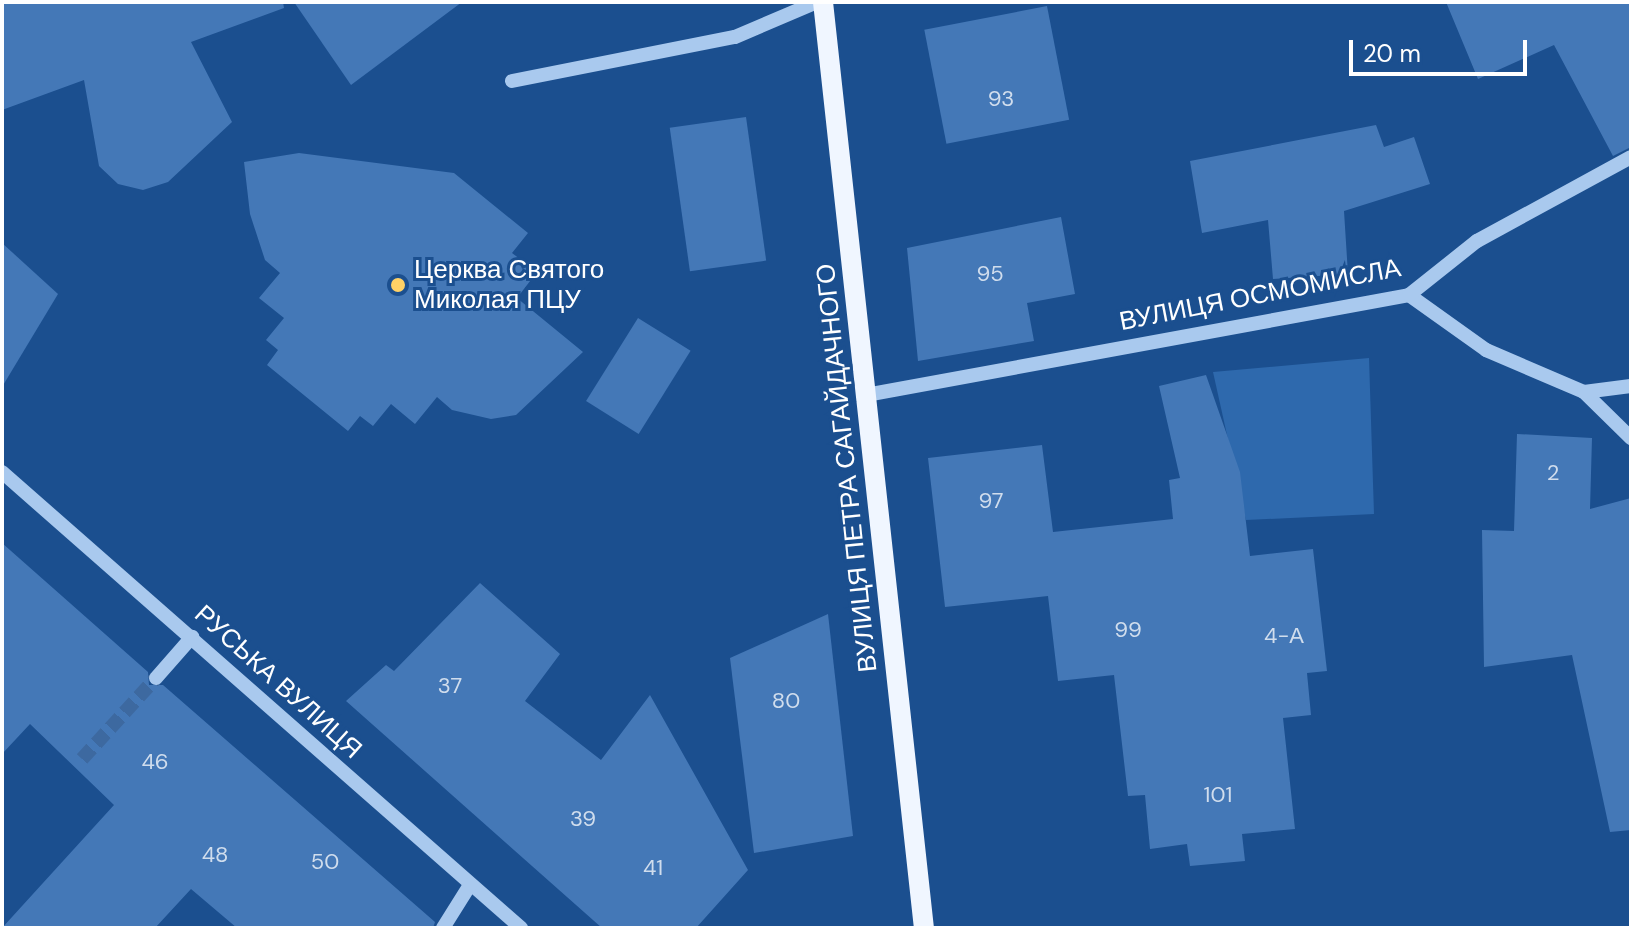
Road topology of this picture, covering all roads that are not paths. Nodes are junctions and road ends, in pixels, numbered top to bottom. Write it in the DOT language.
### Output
graph roads {
  1 [pos="820,2"];
  2 [pos="512,81"];
  3 [pos="1631,157"];
  4 [pos="1409,295"];
  5 [pos="1631,386"];
  6 [pos="1584,392"];
  7 [pos="866,395"];
  8 [pos="1631,438"];
  9 [pos="2,472"];
  10 [pos="192,637"];
  11 [pos="156,678"];
  12 [pos="470,885"];
  13 [pos="443,928"];
  14 [pos="521,928"];
  15 [pos="924,928"];
  1 -- 2 [label="street"];
  1 -- 7 [label="main road, ВУЛИЦЯ ПЕТРА САГАЙДАЧНОГО"];
  3 -- 4 [label="street, ВУЛИЦЯ ОСМОМИСЛА"];
  4 -- 6 [label="street"];
  4 -- 7 [label="street, ВУЛИЦЯ ОСМОМИСЛА"];
  5 -- 6 [label="street"];
  6 -- 8 [label="street"];
  7 -- 15 [label="main road, ВУЛИЦЯ ПЕТРА САГАЙДАЧНОГО"];
  9 -- 10 [label="street, РУСЬКА ВУЛИЦЯ"];
  10 -- 11 [label="street"];
  10 -- 12 [label="street, РУСЬКА ВУЛИЦЯ"];
  12 -- 13 [label="street"];
  12 -- 14 [label="street, РУСЬКА ВУЛИЦЯ"];
}
